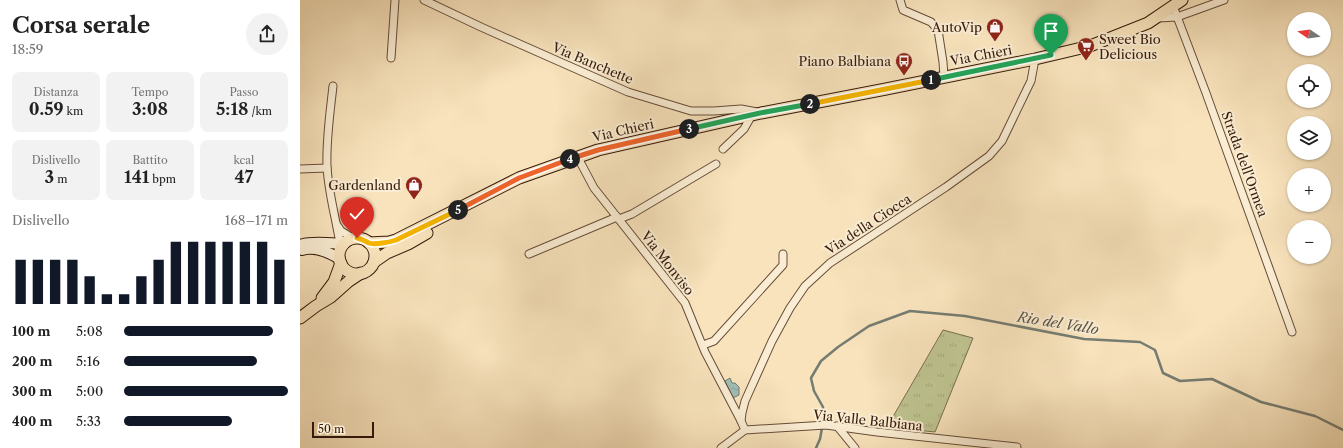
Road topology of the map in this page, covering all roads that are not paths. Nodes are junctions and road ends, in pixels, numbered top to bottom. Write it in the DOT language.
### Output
graph roads {
  1 [pos="395,0"];
  2 [pos="424,0"];
  3 [pos="900,0"];
  4 [pos="1224,0"];
  5 [pos="1177,3"];
  6 [pos="1177,17"];
  7 [pos="1154,19"];
  8 [pos="391,58"];
  9 [pos="1035,59"];
  10 [pos="944,77"];
  11 [pos="333,86"];
  12 [pos="756,114"];
  13 [pos="723,149"];
  14 [pos="578,156"];
  15 [pos="716,164"];
  16 [pos="327,168"];
  17 [pos="300,170"];
  18 [pos="462,207"];
  19 [pos="618,218"];
  20 [pos="349,241"];
  21 [pos="369,243"];
  22 [pos="300,245"];
  23 [pos="300,251"];
  24 [pos="529,254"];
  25 [pos="783,254"];
  26 [pos="341,261"];
  27 [pos="374,262"];
  28 [pos="361,273"];
  29 [pos="316,306"];
  30 [pos="300,318"];
  31 [pos="1292,332"];
  32 [pos="703,345"];
  33 [pos="741,421"];
  34 [pos="837,426"];
  35 [pos="745,430"];
  36 [pos="1017,447"];
  37 [pos="721,448"];
  38 [pos="855,448"];
  1 -- 8 [label="street"];
  2 -- 12 [label="street, Via Banchette"];
  3 -- 10 [label="street"];
  4 -- 6 [label="street"];
  5 -- 6 [label="street, Strada dell'Ormea"];
  5 -- 7 [label="main road, Via Chieri"];
  6 -- 7 [label="street"];
  6 -- 31 [label="street, Strada dell'Ormea"];
  7 -- 9 [label="main road, Via Chieri"];
  9 -- 10 [label="main road, Via Chieri"];
  9 -- 33 [label="street, Via della Ciocca"];
  10 -- 12 [label="main road, Via Chieri"];
  11 -- 16 [label="street"];
  12 -- 13 [label="street"];
  12 -- 14 [label="main road, Via Chieri"];
  14 -- 18 [label="main road, Via Chieri"];
  14 -- 19 [label="street, Via Monviso"];
  15 -- 19 [label="street"];
  16 -- 17 [label="street"];
  16 -- 20 [label="street"];
  18 -- 21 [label="main road, Via Chieri"];
  18 -- 27 [label="main road, Via Chieri"];
  19 -- 24 [label="street"];
  19 -- 32 [label="street, Via Monviso"];
  20 -- 21 [label="main road"];
  20 -- 22 [label="main road"];
  20 -- 26 [label="main road"];
  21 -- 27 [label="main road"];
  23 -- 26 [label="main road"];
  25 -- 32 [label="street"];
  26 -- 28 [label="main road"];
  26 -- 29 [label="main road"];
  27 -- 28 [label="main road"];
  28 -- 29 [label="main road"];
  29 -- 30 [label="main road"];
  32 -- 33 [label="street, Via Monviso"];
  33 -- 35 [label="street"];
  34 -- 35 [label="street, Via Valle Balbiana"];
  34 -- 36 [label="street, Via Valle Balbiana"];
  34 -- 38 [label="street"];
  35 -- 37 [label="street"];
}
